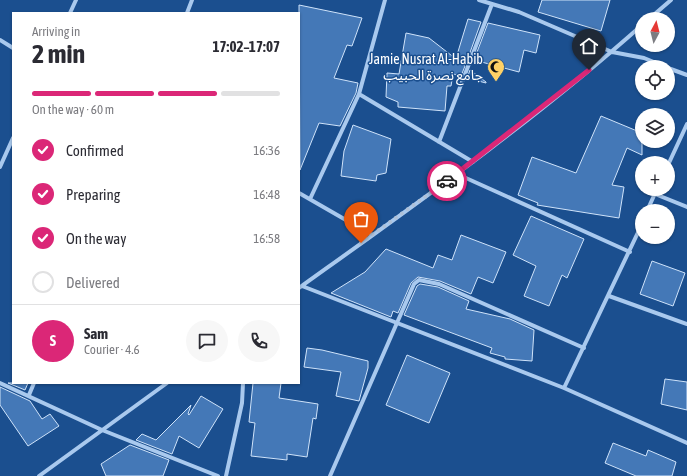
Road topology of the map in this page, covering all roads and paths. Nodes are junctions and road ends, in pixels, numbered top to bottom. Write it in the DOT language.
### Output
graph roads {
  1 [pos="76,0"];
  2 [pos="192,0"];
  3 [pos="385,0"];
  4 [pos="480,0"];
  5 [pos="670,0"];
  6 [pos="492,4"];
  7 [pos="70,12"];
  8 [pos="187,12"];
  9 [pos="657,12"];
  10 [pos="635,31"];
  11 [pos="0,40"];
  12 [pos="12,47"];
  13 [pos="612,52"];
  14 [pos="649,60"];
  15 [pos="675,70"];
  16 [pos="687,75"];
  17 [pos="359,94"];
  18 [pos="687,124"];
  19 [pos="12,140"];
  20 [pos="440,142"];
  21 [pos="672,156"];
  22 [pos="473,162"];
  23 [pos="1,164"];
  24 [pos="457,174"];
  25 [pos="300,194"];
  26 [pos="660,196"];
  27 [pos="310,199"];
  28 [pos="687,207"];
  29 [pos="372,235"];
  30 [pos="635,240"];
  31 [pos="630,252"];
  32 [pos="300,287"];
  33 [pos="609,296"];
  34 [pos="396,323"];
  35 [pos="687,324"];
  36 [pos="584,348"];
  37 [pos="0,383"];
  38 [pos="34,384"];
  39 [pos="166,384"];
  40 [pos="242,384"];
  41 [pos="564,388"];
  42 [pos="29,395"];
  43 [pos="102,430"];
  44 [pos="687,443"];
  45 [pos="39,476"];
  46 [pos="218,476"];
  47 [pos="226,476"];
  48 [pos="330,476"];
  1 -- 7 [label="street"];
  2 -- 8 [label="street"];
  3 -- 17 [label="street"];
  4 -- 6 [label="street"];
  5 -- 9 [label="street"];
  6 -- 13 [label="street"];
  6 -- 20 [label="street"];
  10 -- 13 [label="street"];
  11 -- 12 [label="street"];
  13 -- 14 [label="street"];
  13 -- 22 [label="street"];
  15 -- 16 [label="street"];
  17 -- 20 [label="street"];
  17 -- 27 [label="street"];
  18 -- 21 [label="street"];
  19 -- 23 [label="street"];
  20 -- 22 [label="street"];
  22 -- 24 [label="street"];
  24 -- 29 [label="street"];
  24 -- 31 [label="street"];
  25 -- 27 [label="street"];
  26 -- 28 [label="street"];
  27 -- 29 [label="street"];
  29 -- 32 [label="street"];
  30 -- 31 [label="street"];
  31 -- 33 [label="street"];
  32 -- 34 [label="street"];
  33 -- 35 [label="street"];
  33 -- 36 [label="street"];
  34 -- 36 [label="street"];
  34 -- 41 [label="street"];
  34 -- 48 [label="street"];
  36 -- 41 [label="street"];
  37 -- 42 [label="street"];
  38 -- 42 [label="street"];
  39 -- 43 [label="street"];
  40 -- 47 [label="street"];
  41 -- 44 [label="street"];
  42 -- 43 [label="street"];
  43 -- 45 [label="street"];
  43 -- 46 [label="street"];
}
